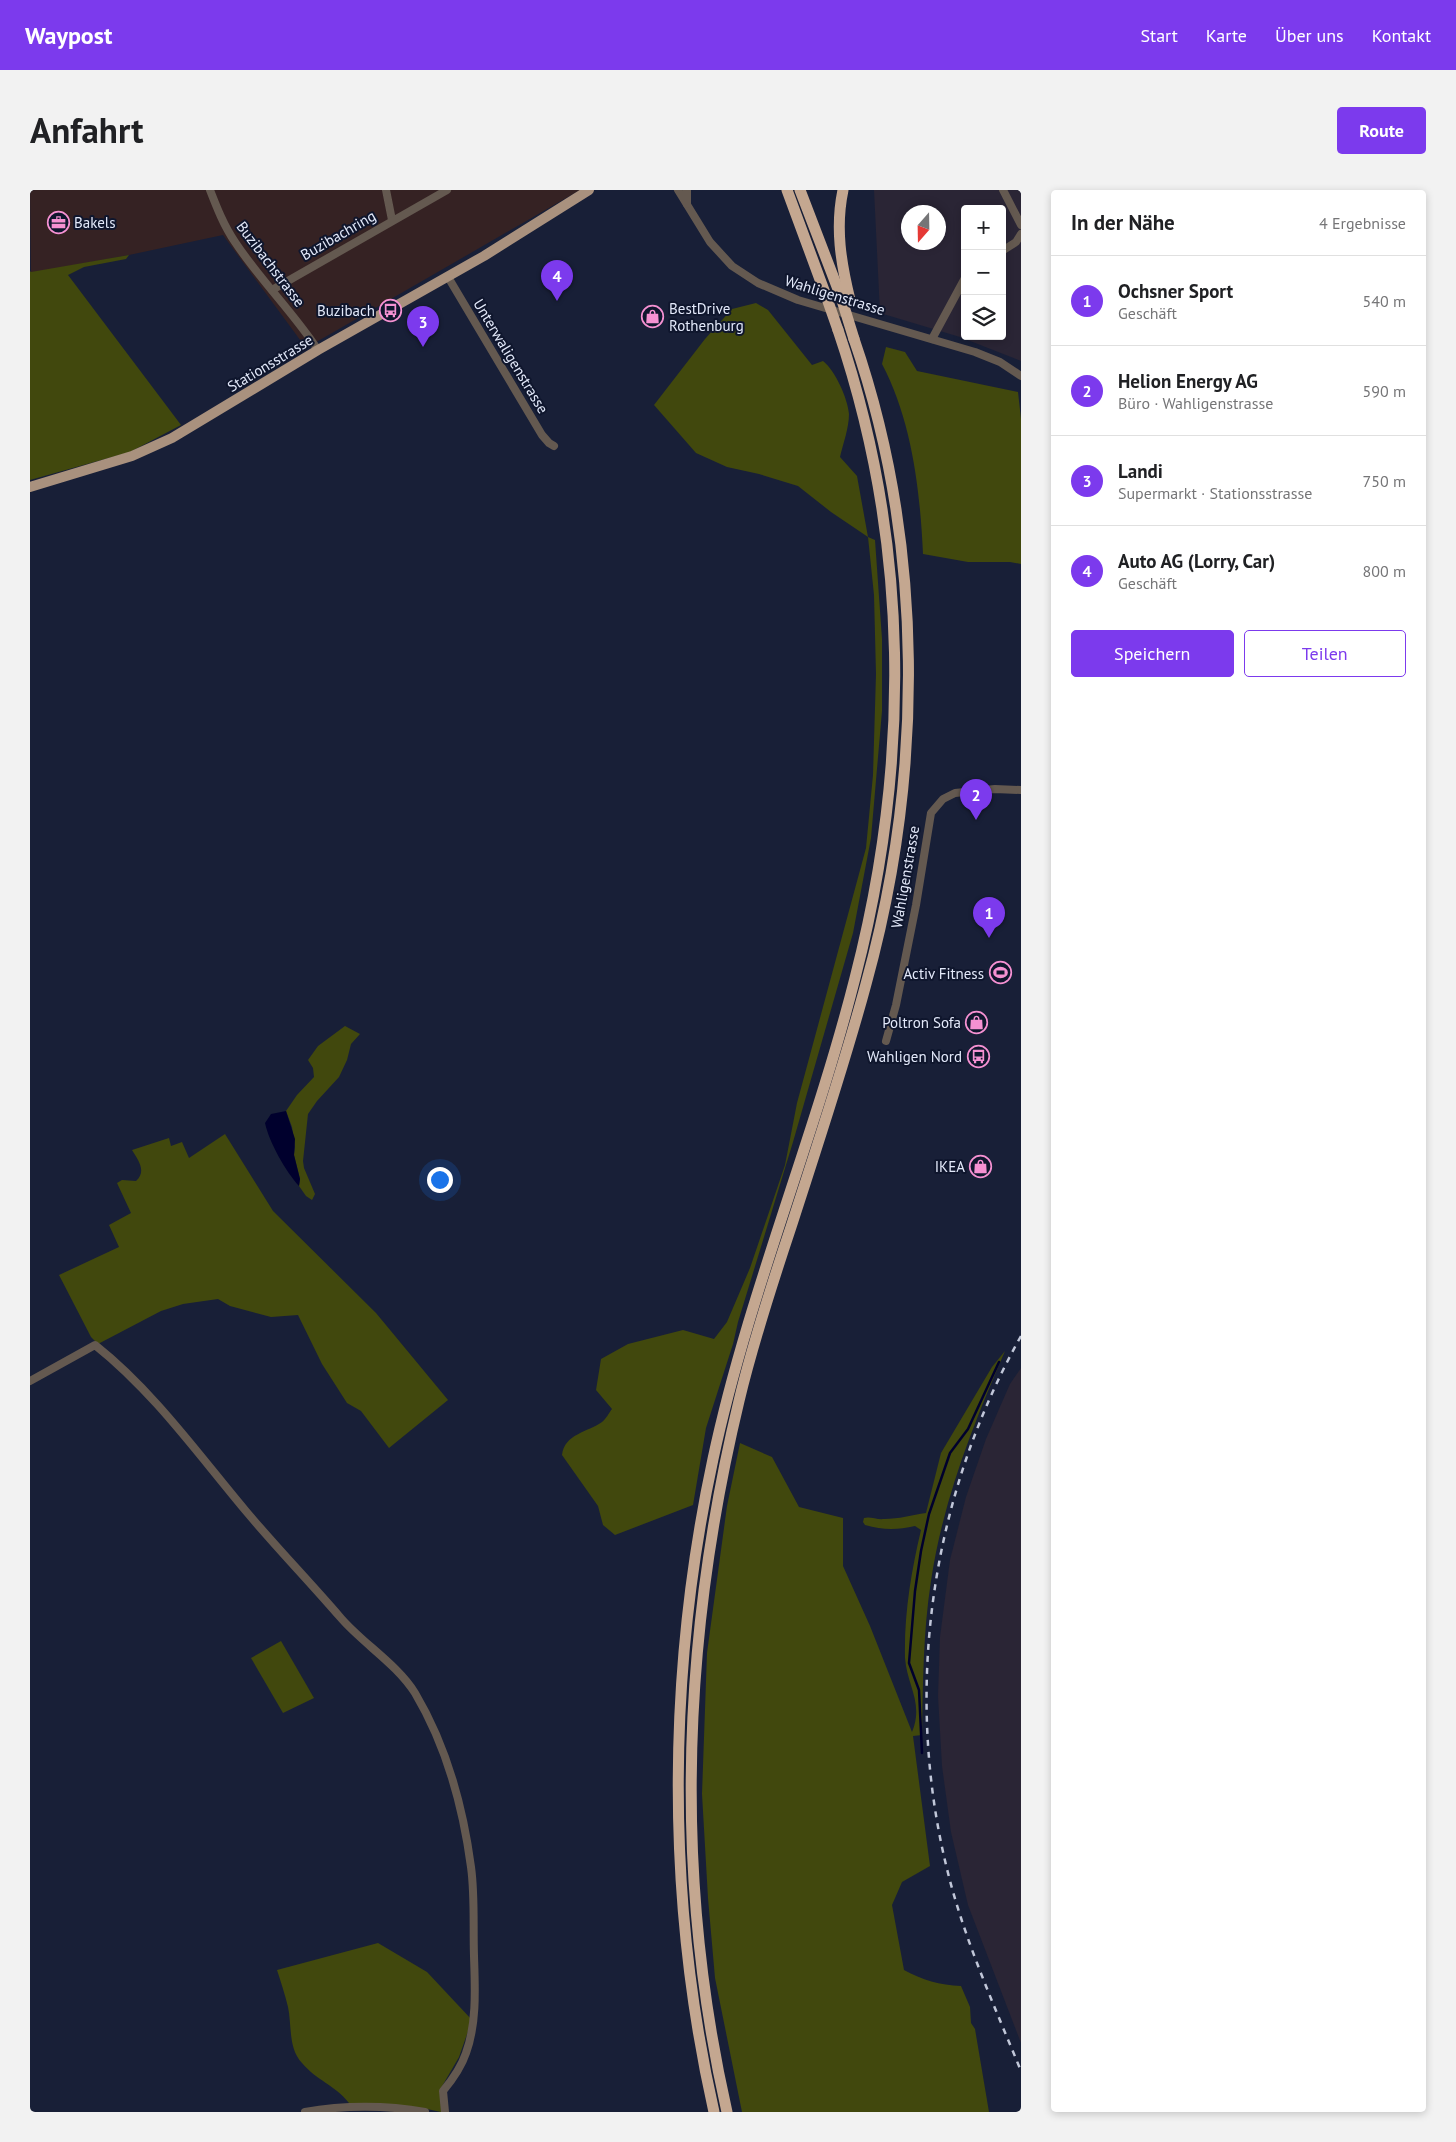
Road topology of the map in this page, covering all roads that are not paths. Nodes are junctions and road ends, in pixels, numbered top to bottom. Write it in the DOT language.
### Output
graph roads {
  1 [pos="210,190"];
  2 [pos="386,190"];
  3 [pos="446,190"];
  4 [pos="589,190"];
  5 [pos="678,190"];
  6 [pos="687,190"];
  7 [pos="787,190"];
  8 [pos="800,190"];
  9 [pos="843,190"];
  10 [pos="1003,190"];
  11 [pos="687,206"];
  12 [pos="392,220"];
  13 [pos="1021,225"];
  14 [pos="1021,234"];
  15 [pos="1004,250"];
  16 [pos="448,277"];
  17 [pos="961,285"];
  18 [pos="272,290"];
  19 [pos="845,299"];
  20 [pos="932,339"];
  21 [pos="318,350"];
  22 [pos="1021,376"];
  23 [pos="554,446"];
  24 [pos="30,487"];
  25 [pos="1021,790"];
  26 [pos="886,1041"];
  27 [pos="30,1382"];
  28 [pos="306,2112"];
  29 [pos="425,2112"];
  30 [pos="445,2112"];
  31 [pos="714,2112"];
  32 [pos="727,2112"];
  1 -- 18 [label="street, Buzibachstrasse"];
  2 -- 12 [label="street, Buzibachring"];
  3 -- 12 [label="street, Buzibachring"];
  4 -- 16 [label="main road, Stationsstrasse"];
  5 -- 11 [label="street, Wahligenstrasse"];
  6 -- 11 [label="street"];
  7 -- 31 [label="highway, bridge"];
  8 -- 19 [label="highway"];
  9 -- 19 [label="highway"];
  10 -- 13 [label="street"];
  11 -- 20 [label="street, Wahligenstrasse"];
  12 -- 18 [label="street, Buzibachring"];
  14 -- 15 [label="street"];
  16 -- 21 [label="main road, Stationsstrasse"];
  16 -- 23 [label="street, Unterwaligenstrasse"];
  17 -- 20 [label="street"];
  18 -- 21 [label="street, Buzibachstrasse"];
  19 -- 32 [label="highway, bridge"];
  20 -- 22 [label="street, Wahligenstrasse"];
  21 -- 24 [label="main road, Stationsstrasse"];
  25 -- 26 [label="street, Wahligenstrasse"];
  27 -- 30 [label="street"];
  28 -- 29 [label="street"];
}
